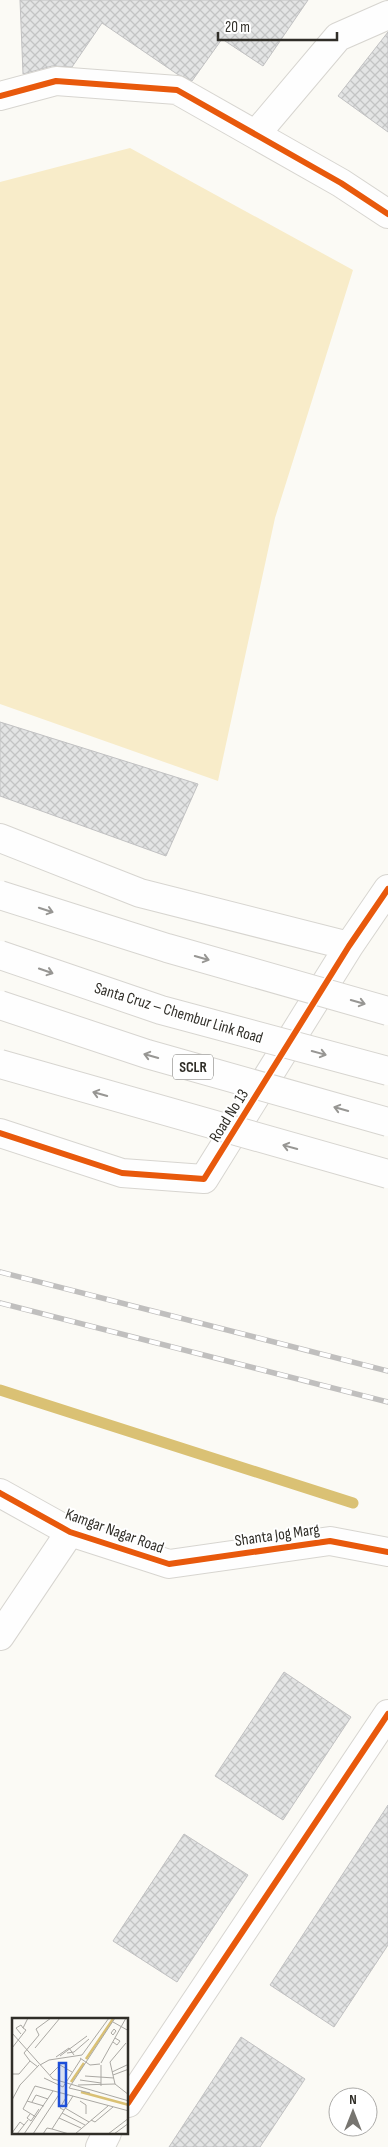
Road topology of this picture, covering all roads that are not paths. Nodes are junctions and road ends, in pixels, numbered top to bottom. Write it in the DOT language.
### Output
graph roads {
  1 [pos="388,15"];
  2 [pos="0,96"];
  3 [pos="256,134"];
  4 [pos="388,214"];
  5 [pos="0,838"];
  6 [pos="388,889"];
  7 [pos="0,895"];
  8 [pos="349,946"];
  9 [pos="0,955"];
  10 [pos="0,1005"];
  11 [pos="388,1011"];
  12 [pos="0,1064"];
  13 [pos="388,1071"];
  14 [pos="388,1122"];
  15 [pos="0,1134"];
  16 [pos="388,1174"];
  17 [pos="0,1492"];
  18 [pos="70,1532"];
  19 [pos="388,1552"];
  20 [pos="169,1564"];
  21 [pos="0,1636"];
  22 [pos="388,1714"];
  23 [pos="129,2102"];
  24 [pos="106,2134"];
  25 [pos="100,2147"];
  1 -- 3 [label="main road"];
  2 -- 3 [label="main road"];
  3 -- 4 [label="main road"];
  5 -- 8 [label="main road"];
  6 -- 8 [label="main road, Road No 13"];
  7 -- 11 [label="main road, one-way, bridge"];
  8 -- 15 [label="main road, Road No 13"];
  9 -- 13 [label="main road, Santa Cruz – Chembur Link Road, one-way, bridge"];
  14 -- 10 [label="main road, SCLR, one-way, bridge"];
  16 -- 12 [label="main road, one-way, bridge"];
  17 -- 18 [label="main road, Kamgar Nagar Road"];
  18 -- 20 [label="main road, Kamgar Nagar Road"];
  18 -- 21 [label="main road"];
  19 -- 20 [label="main road, Shanta Jog Marg"];
  22 -- 23 [label="main road"];
  24 -- 25 [label="main road"];
}
